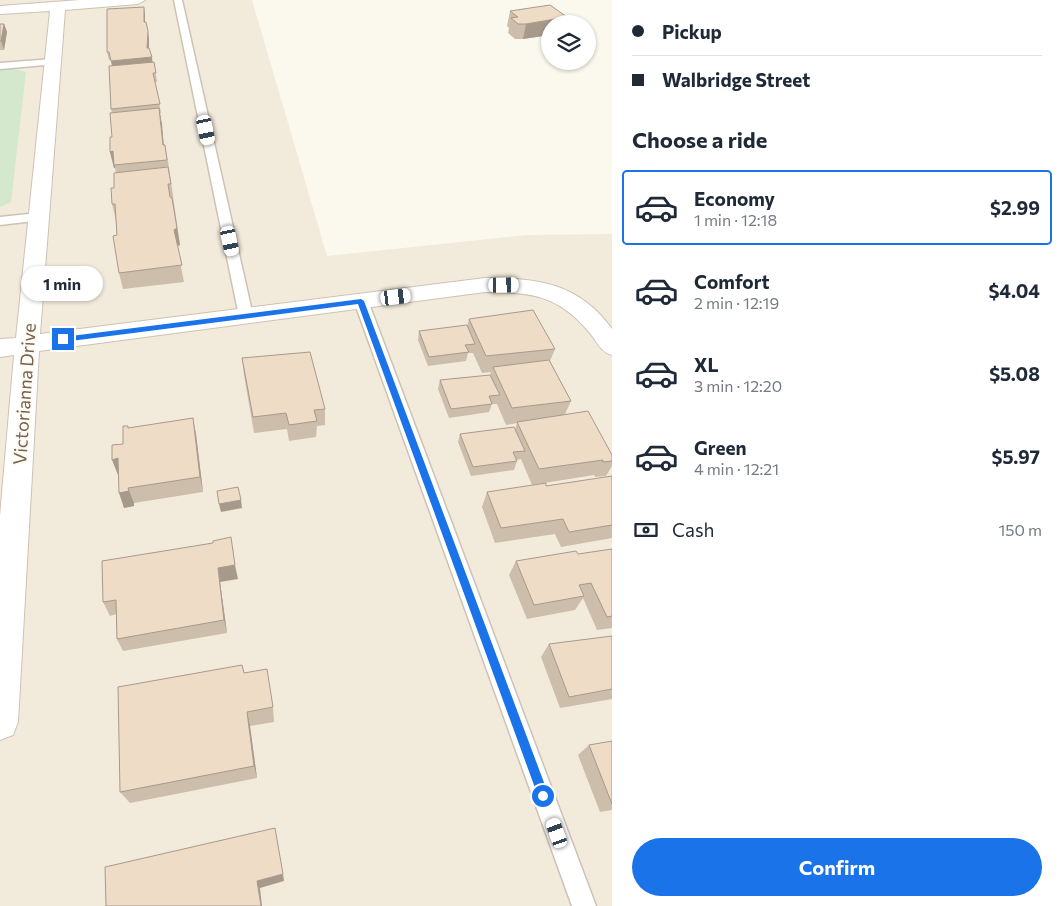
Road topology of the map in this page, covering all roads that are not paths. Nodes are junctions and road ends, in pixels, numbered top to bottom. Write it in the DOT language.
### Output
graph roads {
  1 [pos="138,0"];
  2 [pos="178,0"];
  3 [pos="58,6"];
  4 [pos="0,10"];
  5 [pos="53,62"];
  6 [pos="0,66"];
  7 [pos="38,217"];
  8 [pos="0,221"];
  9 [pos="361,301"];
  10 [pos="246,316"];
  11 [pos="27,344"];
  12 [pos="612,347"];
  13 [pos="0,348"];
  14 [pos="0,722"];
  15 [pos="584,906"];
  1 -- 3 [label="street"];
  2 -- 10 [label="lane"];
  3 -- 4 [label="street"];
  3 -- 5 [label="street, Victorianna Drive"];
  5 -- 6 [label="lane"];
  5 -- 7 [label="street, Victorianna Drive"];
  7 -- 8 [label="lane"];
  7 -- 11 [label="street, Victorianna Drive"];
  9 -- 10 [label="street"];
  9 -- 12 [label="street"];
  9 -- 15 [label="lane"];
  10 -- 11 [label="street"];
  11 -- 13 [label="street"];
  11 -- 14 [label="street, Victorianna Drive"];
}
